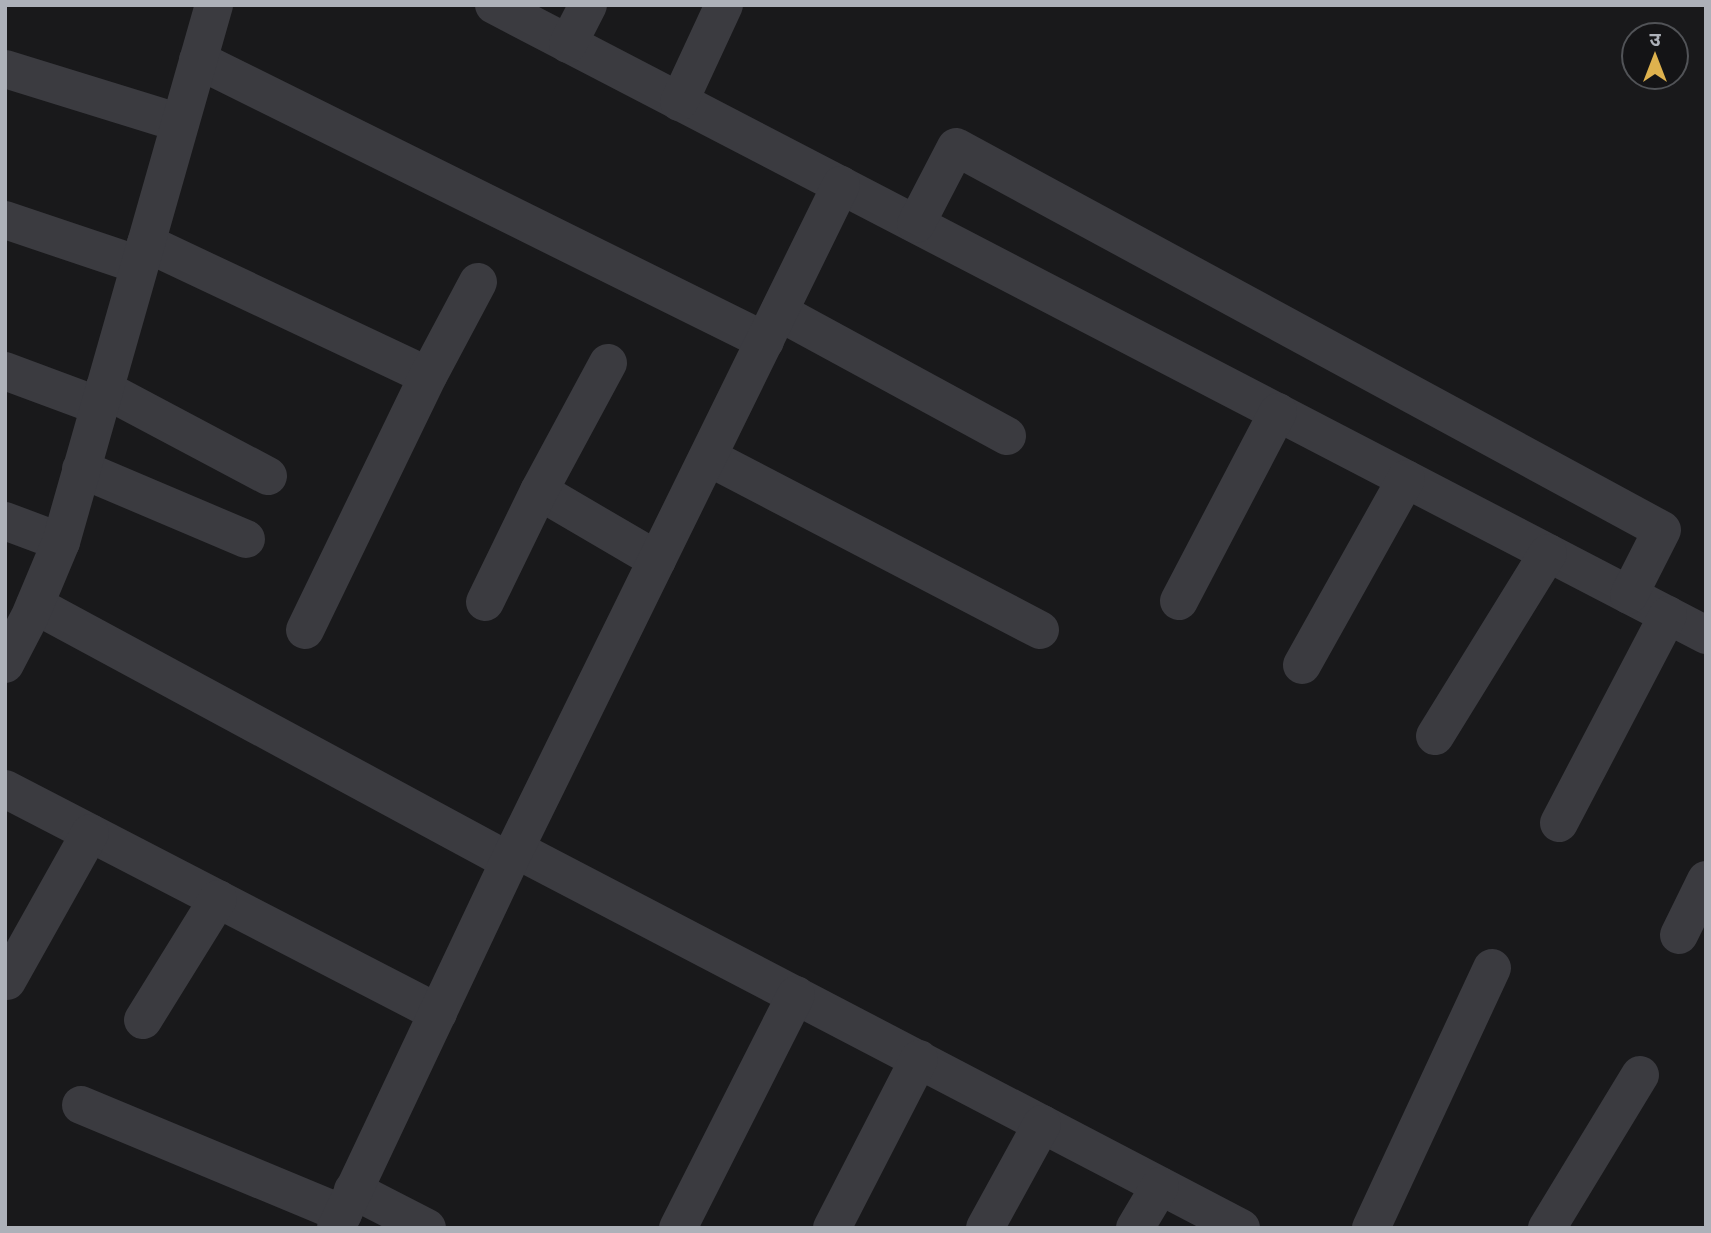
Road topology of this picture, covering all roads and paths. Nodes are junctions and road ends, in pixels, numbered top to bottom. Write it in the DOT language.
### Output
graph roads {
  1 [pos="214,5"];
  2 [pos="494,5"];
  3 [pos="588,5"];
  4 [pos="724,5"];
  5 [pos="568,44"];
  6 [pos="198,60"];
  7 [pos="5,69"];
  8 [pos="679,102"];
  9 [pos="180,124"];
  10 [pos="841,185"];
  11 [pos="5,220"];
  12 [pos="916,224"];
  13 [pos="143,254"];
  14 [pos="478,282"];
  15 [pos="772,327"];
  16 [pos="608,363"];
  17 [pos="5,371"];
  18 [pos="428,376"];
  19 [pos="102,398"];
  20 [pos="1278,412"];
  21 [pos="1007,436"];
  22 [pos="708,457"];
  23 [pos="81,469"];
  24 [pos="268,476"];
  25 [pos="1406,479"];
  26 [pos="539,491"];
  27 [pos="5,521"];
  28 [pos="246,539"];
  29 [pos="61,542"];
  30 [pos="1548,553"];
  31 [pos="657,560"];
  32 [pos="1629,596"];
  33 [pos="1179,601"];
  34 [pos="485,602"];
  35 [pos="1668,615"];
  36 [pos="1040,629"];
  37 [pos="305,630"];
  38 [pos="17,631"];
  39 [pos="1706,635"];
  40 [pos="1302,665"];
  41 [pos="1435,736"];
  42 [pos="5,789"];
  43 [pos="1559,823"];
  44 [pos="90,833"];
  45 [pos="512,855"];
  46 [pos="1706,880"];
  47 [pos="218,899"];
  48 [pos="1679,935"];
  49 [pos="1492,968"];
  50 [pos="7,981"];
  51 [pos="796,995"];
  52 [pos="438,1013"];
  53 [pos="143,1020"];
  54 [pos="919,1059"];
  55 [pos="1640,1075"];
  56 [pos="81,1105"];
  57 [pos="1042,1124"];
  58 [pos="1160,1186"];
  59 [pos="344,1211"];
  60 [pos="427,1228"];
  61 [pos="678,1228"];
  62 [pos="832,1228"];
  63 [pos="985,1228"];
  64 [pos="1135,1228"];
  65 [pos="1241,1228"];
  66 [pos="1371,1228"];
  67 [pos="1547,1228"];
  1 -- 6 [label="street"];
  2 -- 5 [label="street"];
  3 -- 5 [label="street"];
  4 -- 8 [label="street"];
  5 -- 8 [label="street"];
  6 -- 9 [label="street"];
  6 -- 15 [label="street"];
  7 -- 9 [label="street"];
  8 -- 10 [label="street"];
  9 -- 13 [label="street"];
  10 -- 12 [label="street"];
  10 -- 15 [label="street"];
  11 -- 13 [label="street"];
  12 -- 20 [label="street"];
  12 -- 32 [label="street"];
  13 -- 18 [label="street"];
  13 -- 19 [label="street"];
  14 -- 18 [label="street"];
  15 -- 21 [label="street"];
  15 -- 22 [label="street"];
  16 -- 26 [label="street"];
  17 -- 19 [label="street"];
  18 -- 37 [label="street"];
  19 -- 23 [label="street"];
  19 -- 24 [label="street"];
  20 -- 25 [label="street"];
  20 -- 33 [label="street"];
  22 -- 31 [label="street"];
  22 -- 36 [label="street"];
  23 -- 28 [label="street"];
  23 -- 29 [label="street"];
  25 -- 30 [label="street"];
  25 -- 40 [label="street"];
  26 -- 31 [label="street"];
  26 -- 34 [label="street"];
  27 -- 29 [label="street"];
  29 -- 38 [label="street"];
  30 -- 32 [label="street"];
  30 -- 41 [label="street"];
  31 -- 45 [label="street"];
  32 -- 35 [label="street"];
  35 -- 39 [label="street"];
  35 -- 43 [label="street"];
  38 -- 45 [label="street"];
  42 -- 44 [label="street"];
  44 -- 47 [label="street"];
  44 -- 50 [label="street"];
  45 -- 51 [label="street"];
  45 -- 52 [label="street"];
  46 -- 48 [label="street"];
  47 -- 52 [label="street"];
  47 -- 53 [label="street"];
  49 -- 66 [label="street"];
  51 -- 54 [label="street"];
  51 -- 61 [label="street"];
  52 -- 59 [label="street"];
  54 -- 57 [label="street"];
  54 -- 62 [label="street"];
  55 -- 67 [label="street"];
  56 -- 59 [label="street"];
  57 -- 58 [label="street"];
  57 -- 63 [label="street"];
  58 -- 64 [label="street"];
  58 -- 65 [label="street"];
  59 -- 60 [label="street"];
}
